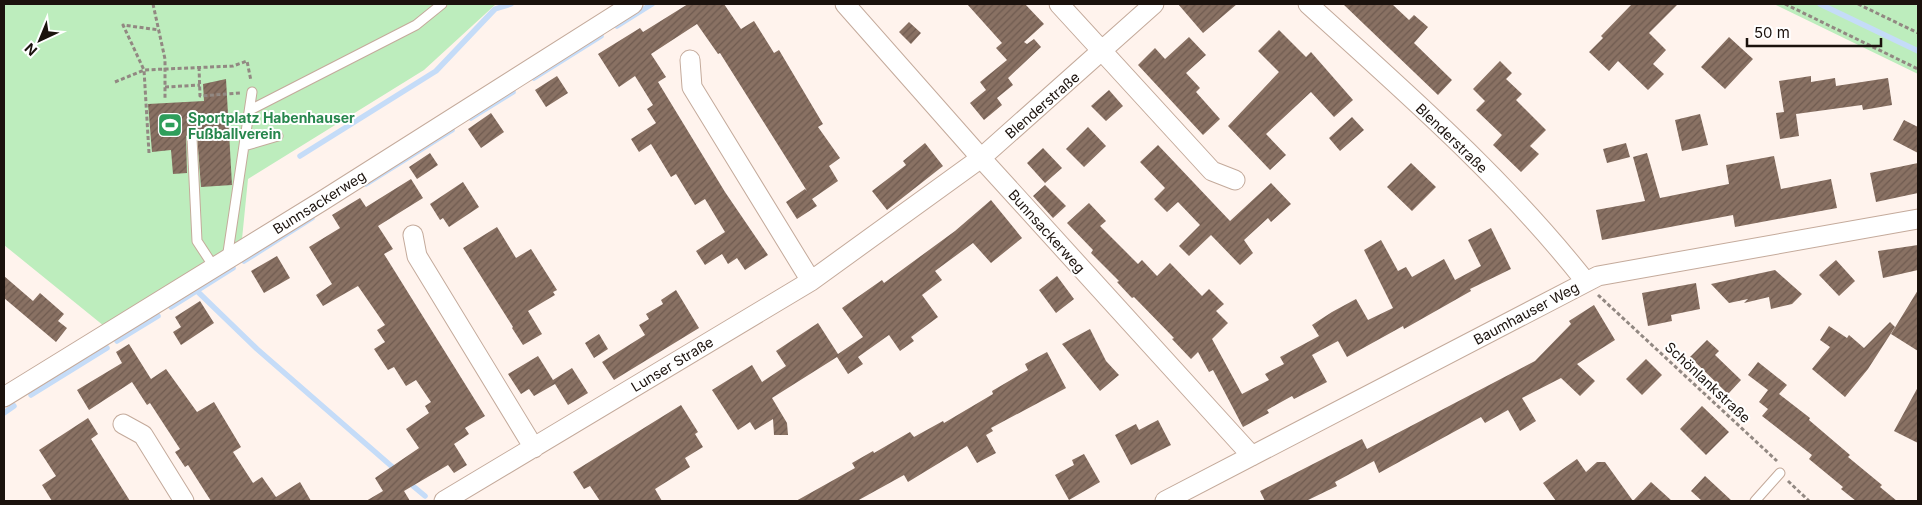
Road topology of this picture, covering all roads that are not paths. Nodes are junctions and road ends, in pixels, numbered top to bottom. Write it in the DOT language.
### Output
graph roads {
  1 [pos="442,4"];
  2 [pos="633,4"];
  3 [pos="845,4"];
  4 [pos="1059,4"];
  5 [pos="1154,4"];
  6 [pos="1308,4"];
  7 [pos="1102,52"];
  8 [pos="690,60"];
  9 [pos="252,92"];
  10 [pos="250,110"];
  11 [pos="278,136"];
  12 [pos="192,138"];
  13 [pos="244,146"];
  14 [pos="981,158"];
  15 [pos="1235,180"];
  16 [pos="1918,219"];
  17 [pos="413,235"];
  18 [pos="221,263"];
  19 [pos="811,281"];
  20 [pos="1586,282"];
  21 [pos="4,396"];
  22 [pos="123,424"];
  23 [pos="534,448"];
  24 [pos="1252,456"];
  25 [pos="1780,474"];
  26 [pos="184,501"];
  27 [pos="444,501"];
  28 [pos="1165,501"];
  29 [pos="1755,501"];
  1 -- 10 [label="lane"];
  2 -- 18 [label="street, Bunnsackerweg"];
  3 -- 14 [label="street, Bunnsackerweg"];
  4 -- 7 [label="street"];
  5 -- 7 [label="street, Blenderstraße"];
  6 -- 20 [label="street, Blenderstraße"];
  7 -- 14 [label="street, Blenderstraße"];
  7 -- 15 [label="street"];
  8 -- 19 [label="street"];
  9 -- 10 [label="lane"];
  10 -- 13 [label="lane"];
  11 -- 13 [label="lane"];
  12 -- 18 [label="lane"];
  13 -- 18 [label="lane"];
  14 -- 19 [label="street, Lunser Straße"];
  14 -- 24 [label="street, Bunnsackerweg"];
  16 -- 20 [label="street, Baumhauser Weg"];
  17 -- 23 [label="street"];
  18 -- 21 [label="street, Bunnsackerweg"];
  19 -- 23 [label="street, Lunser Straße"];
  20 -- 24 [label="street, Baumhauser Weg"];
  22 -- 26 [label="street"];
  23 -- 27 [label="street, Lunser Straße"];
  24 -- 28 [label="street, Baumhauser Weg"];
  25 -- 29 [label="lane"];
}
